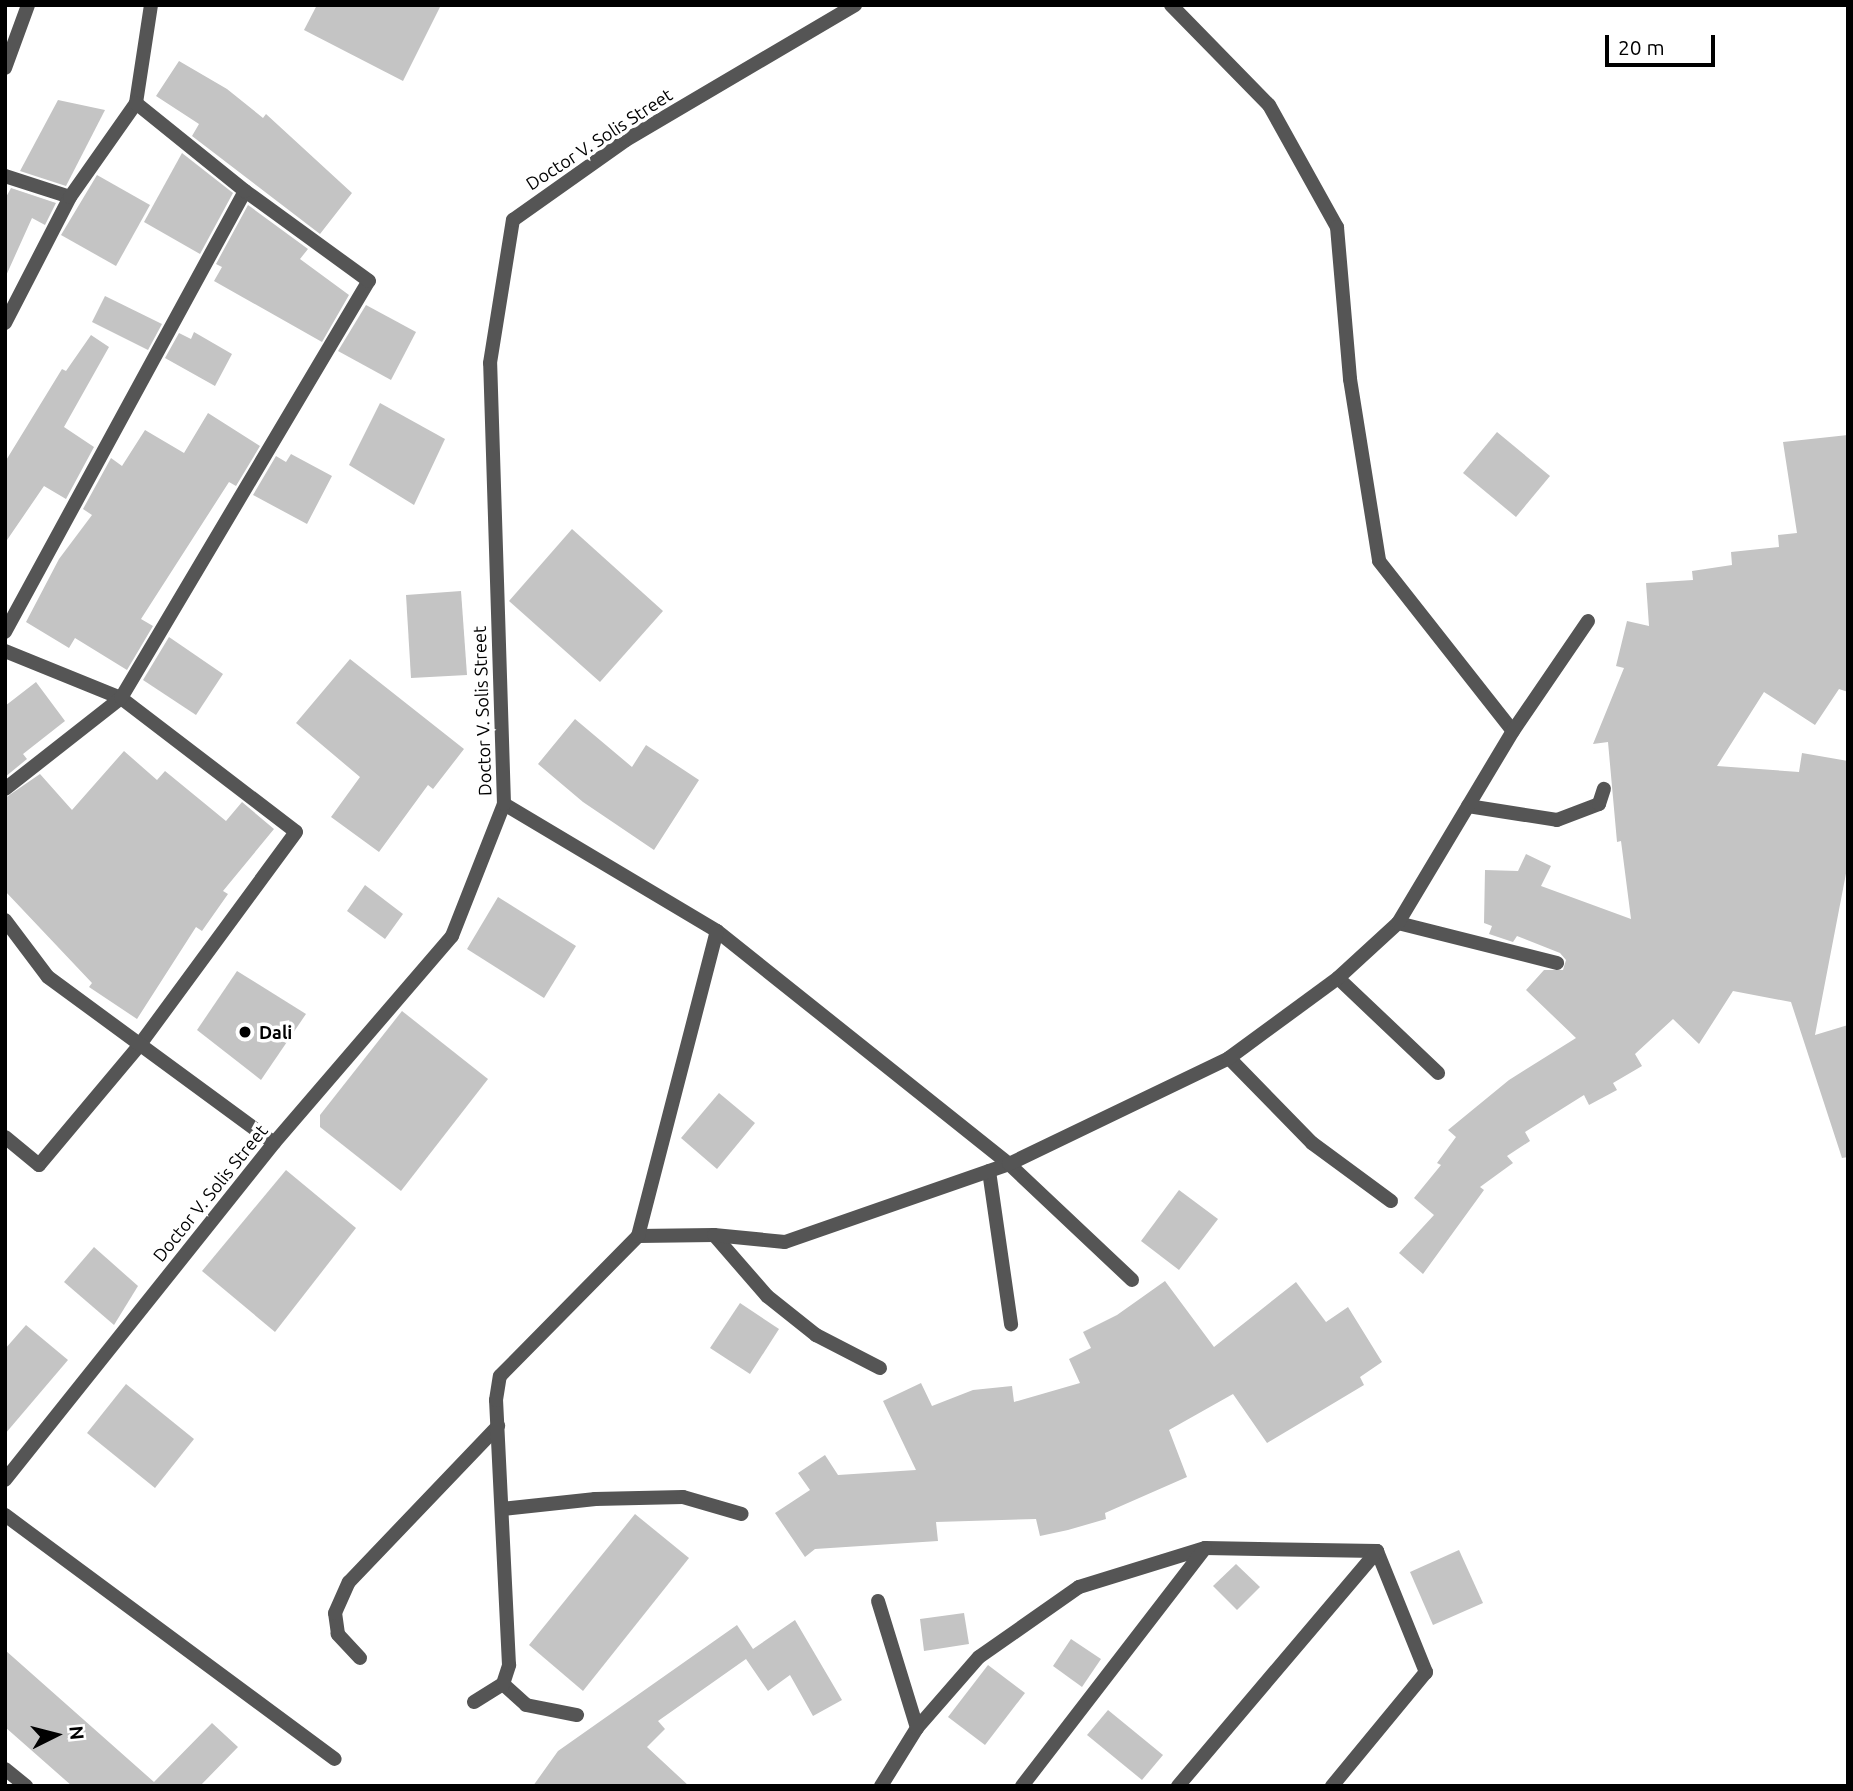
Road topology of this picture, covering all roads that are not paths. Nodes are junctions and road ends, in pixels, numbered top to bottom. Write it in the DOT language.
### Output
graph roads {
  1 [pos="29,5"];
  2 [pos="151,5"];
  3 [pos="855,5"];
  4 [pos="1171,5"];
  5 [pos="5,68"];
  6 [pos="136,103"];
  7 [pos="5,176"];
  8 [pos="245,191"];
  9 [pos="71,197"];
  10 [pos="5,323"];
  11 [pos="1588,621"];
  12 [pos="5,632"];
  13 [pos="5,651"];
  14 [pos="121,698"];
  15 [pos="1513,731"];
  16 [pos="5,789"];
  17 [pos="1604,789"];
  18 [pos="504,804"];
  19 [pos="1468,806"];
  20 [pos="5,920"];
  21 [pos="1398,923"];
  22 [pos="717,931"];
  23 [pos="1557,963"];
  24 [pos="1338,978"];
  25 [pos="138,1047"];
  26 [pos="1229,1058"];
  27 [pos="1438,1073"];
  28 [pos="5,1138"];
  29 [pos="274,1143"];
  30 [pos="1009,1164"];
  31 [pos="989,1171"];
  32 [pos="1391,1201"];
  33 [pos="714,1235"];
  34 [pos="638,1236"];
  35 [pos="1132,1280"];
  36 [pos="1011,1324"];
  37 [pos="880,1368"];
  38 [pos="498,1426"];
  39 [pos="5,1479"];
  40 [pos="502,1509"];
  41 [pos="742,1514"];
  42 [pos="5,1515"];
  43 [pos="1205,1548"];
  44 [pos="1377,1551"];
  45 [pos="878,1601"];
  46 [pos="360,1658"];
  47 [pos="503,1684"];
  48 [pos="474,1702"];
  49 [pos="577,1715"];
  50 [pos="917,1728"];
  51 [pos="335,1759"];
  52 [pos="5,1769"];
  53 [pos="26,1786"];
  54 [pos="881,1786"];
  55 [pos="1022,1786"];
  56 [pos="1178,1786"];
  57 [pos="1332,1786"];
  1 -- 5 [label="street"];
  2 -- 6 [label="street"];
  3 -- 18 [label="street, Doctor V. Solis Street"];
  4 -- 15 [label="street"];
  6 -- 8 [label="street"];
  6 -- 9 [label="street"];
  7 -- 9 [label="street"];
  8 -- 12 [label="street"];
  8 -- 14 [label="street"];
  9 -- 10 [label="street"];
  11 -- 15 [label="street"];
  13 -- 14 [label="street"];
  14 -- 16 [label="street"];
  14 -- 25 [label="street"];
  15 -- 19 [label="street"];
  17 -- 19 [label="street"];
  18 -- 22 [label="street"];
  18 -- 29 [label="street, Doctor V. Solis Street"];
  19 -- 21 [label="street"];
  20 -- 25 [label="street"];
  21 -- 23 [label="street"];
  21 -- 24 [label="street"];
  22 -- 30 [label="street"];
  22 -- 34 [label="street"];
  24 -- 26 [label="street"];
  24 -- 27 [label="street"];
  25 -- 28 [label="street"];
  25 -- 29 [label="street"];
  26 -- 30 [label="street"];
  26 -- 32 [label="street"];
  29 -- 39 [label="street, Doctor V. Solis Street"];
  30 -- 31 [label="street"];
  30 -- 35 [label="street"];
  31 -- 33 [label="street"];
  31 -- 36 [label="street"];
  33 -- 34 [label="street"];
  33 -- 37 [label="street"];
  34 -- 38 [label="street"];
  38 -- 40 [label="street"];
  38 -- 46 [label="street"];
  40 -- 41 [label="street"];
  40 -- 47 [label="street"];
  42 -- 51 [label="street"];
  43 -- 44 [label="street"];
  43 -- 50 [label="street"];
  43 -- 55 [label="street"];
  44 -- 56 [label="street"];
  44 -- 57 [label="street"];
  45 -- 50 [label="street"];
  47 -- 48 [label="street"];
  47 -- 49 [label="street"];
  50 -- 54 [label="street"];
  52 -- 53 [label="street"];
}
